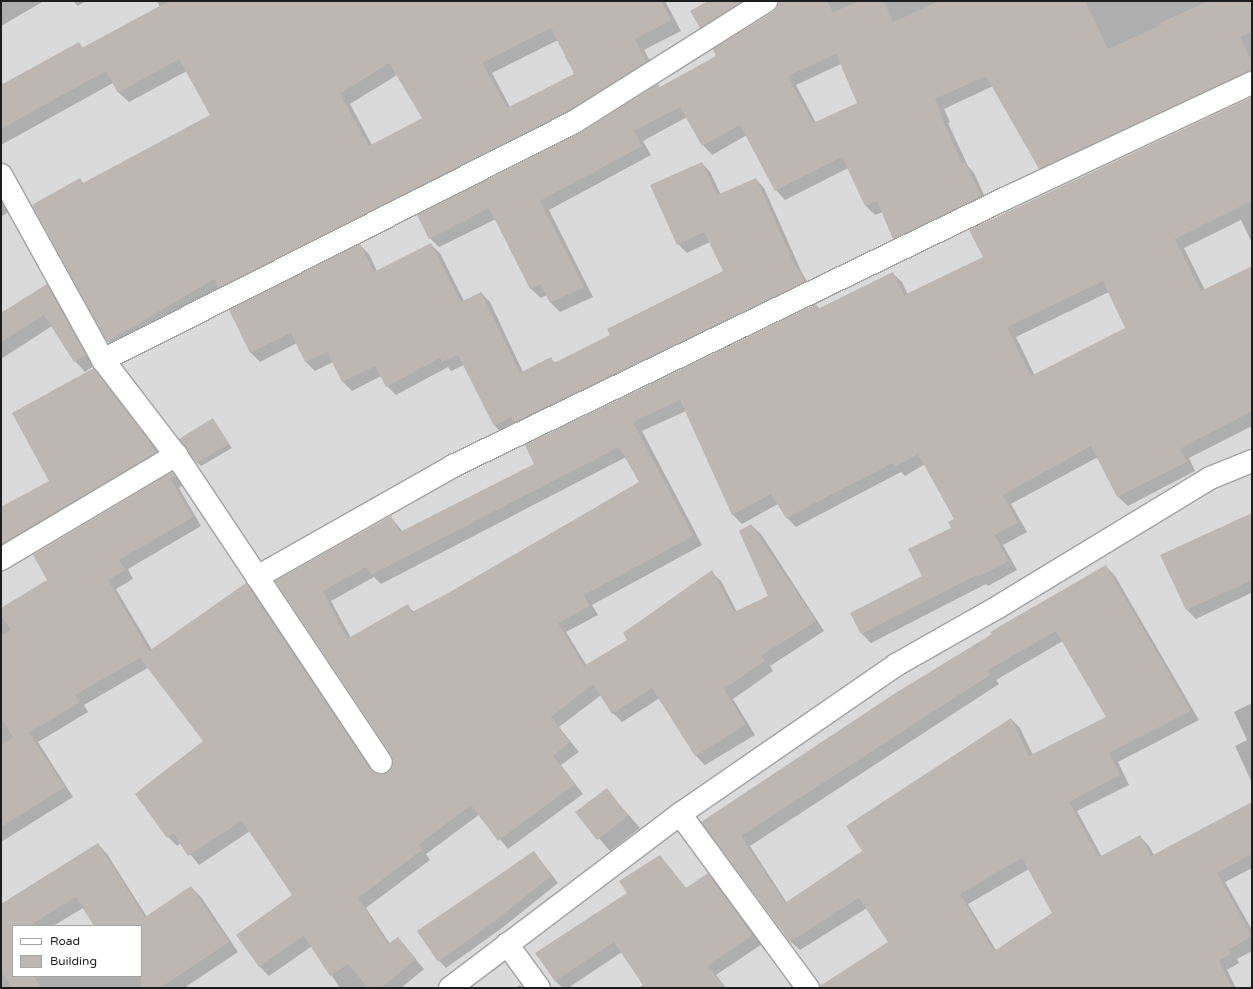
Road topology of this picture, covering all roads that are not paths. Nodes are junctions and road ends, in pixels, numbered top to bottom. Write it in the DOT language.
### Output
graph roads {
  1 [pos="766,1"];
  2 [pos="1252,83"];
  3 [pos="1,175"];
  4 [pos="103,360"];
  5 [pos="176,455"];
  6 [pos="1252,461"];
  7 [pos="1,559"];
  8 [pos="257,577"];
  9 [pos="381,762"];
  10 [pos="680,814"];
  11 [pos="507,944"];
  12 [pos="450,988"];
  13 [pos="539,988"];
  14 [pos="808,988"];
  1 -- 4 [label="street"];
  2 -- 8 [label="street"];
  3 -- 4 [label="street"];
  4 -- 5 [label="street"];
  5 -- 7 [label="street"];
  5 -- 8 [label="street"];
  6 -- 10 [label="street"];
  8 -- 9 [label="street"];
  10 -- 11 [label="street"];
  10 -- 14 [label="street"];
  11 -- 12 [label="street"];
  11 -- 13 [label="street"];
}
